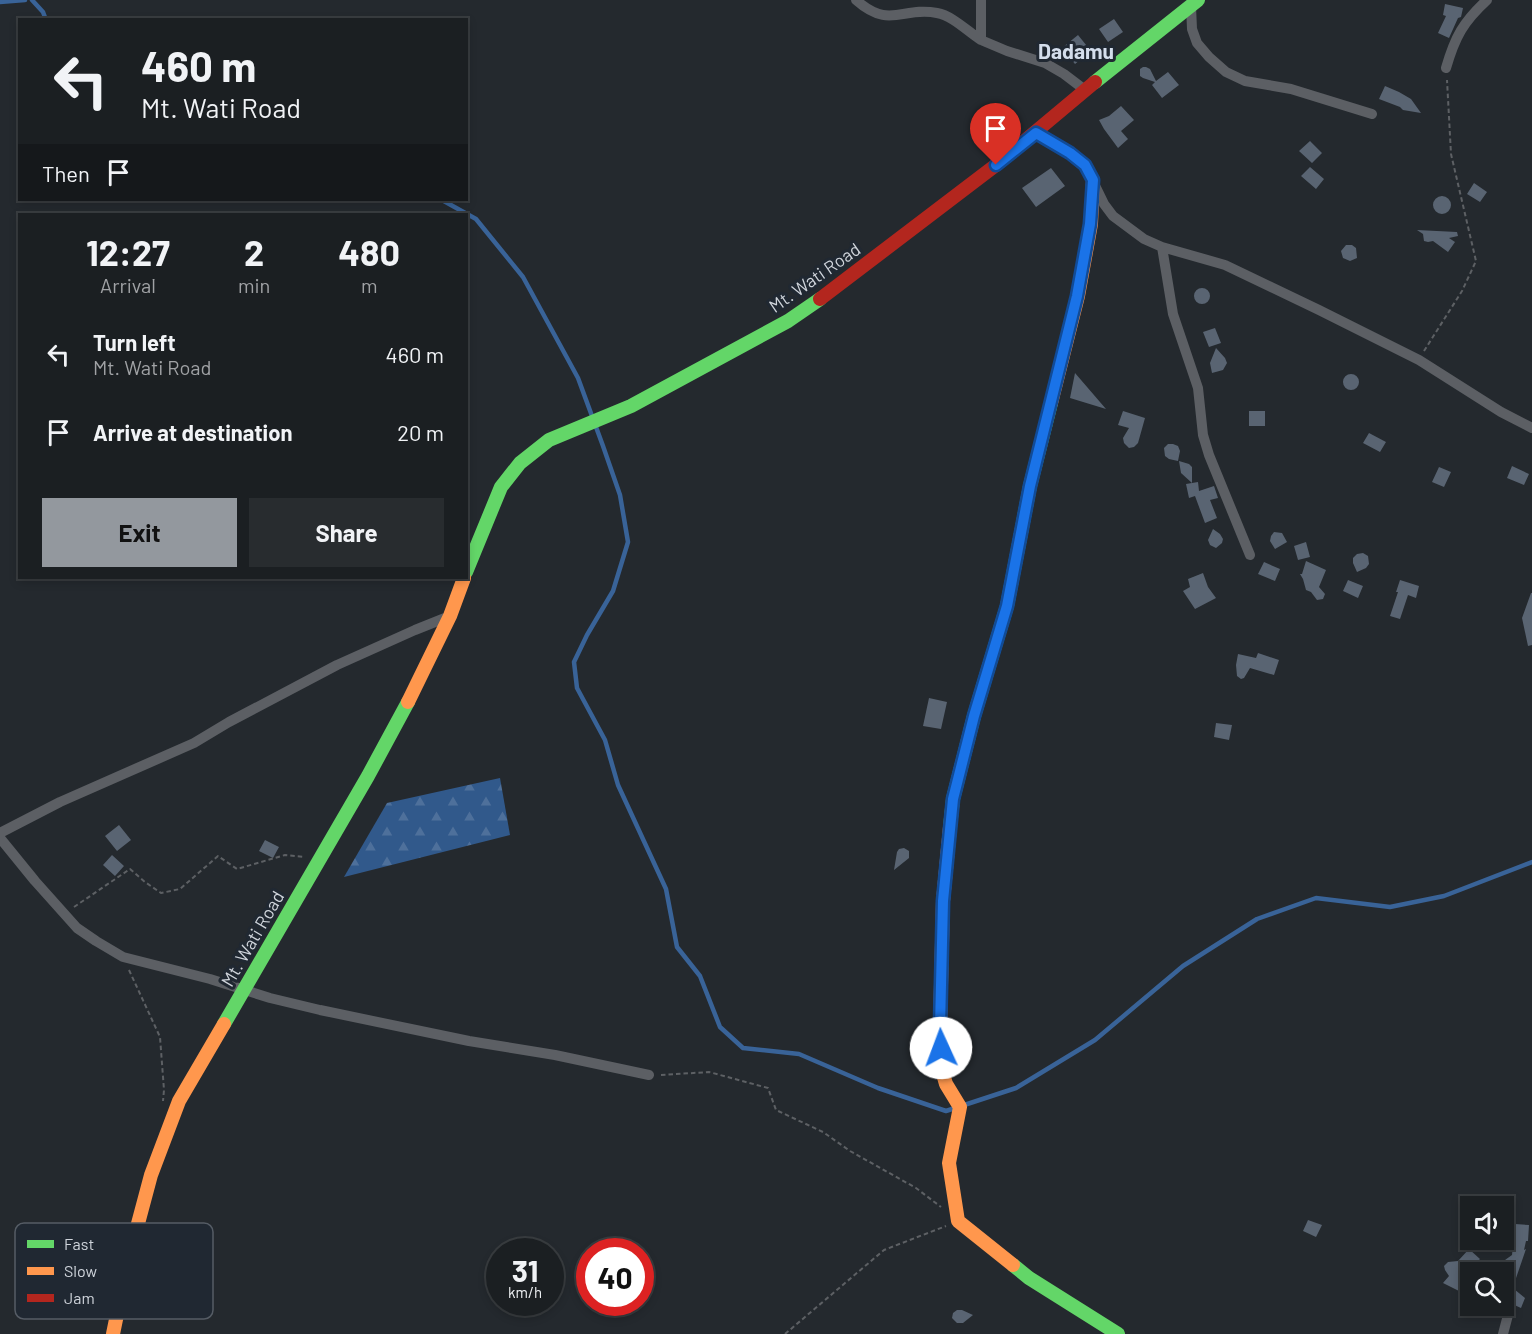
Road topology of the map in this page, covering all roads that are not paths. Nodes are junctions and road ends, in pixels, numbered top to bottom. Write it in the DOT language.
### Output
graph roads {
  1 [pos="856,0"];
  2 [pos="981,0"];
  3 [pos="1487,0"];
  4 [pos="1194,3"];
  5 [pos="981,40"];
  6 [pos="1446,68"];
  7 [pos="1085,90"];
  8 [pos="1372,114"];
  9 [pos="1036,133"];
  10 [pos="1093,180"];
  11 [pos="1162,247"];
  12 [pos="1532,428"];
  13 [pos="1250,555"];
  14 [pos="468,567"];
  15 [pos="464,579"];
  16 [pos="450,616"];
  17 [pos="0,833"];
  18 [pos="0,838"];
  19 [pos="245,990"];
  20 [pos="649,1075"];
  21 [pos="138,1223"];
  22 [pos="1508,1316"];
  23 [pos="116,1319"];
  24 [pos="113,1334"];
  25 [pos="1118,1334"];
  26 [pos="1503,1334"];
  1 -- 5 [label="street"];
  2 -- 5 [label="street"];
  3 -- 6 [label="street"];
  4 -- 7 [label="street, Mt. Wati Road"];
  4 -- 8 [label="street"];
  5 -- 7 [label="street"];
  7 -- 9 [label="street, Mt. Wati Road"];
  9 -- 10 [label="street"];
  9 -- 14 [label="street, Mt. Wati Road"];
  10 -- 11 [label="street"];
  10 -- 25 [label="street"];
  11 -- 12 [label="street"];
  11 -- 13 [label="street"];
  15 -- 16 [label="street, Mt. Wati Road"];
  16 -- 17 [label="street"];
  16 -- 19 [label="street, Mt. Wati Road"];
  18 -- 19 [label="street"];
  19 -- 20 [label="street"];
  19 -- 21 [label="street, Mt. Wati Road"];
  22 -- 26 [label="street"];
  23 -- 24 [label="street, Mt. Wati Road"];
}
